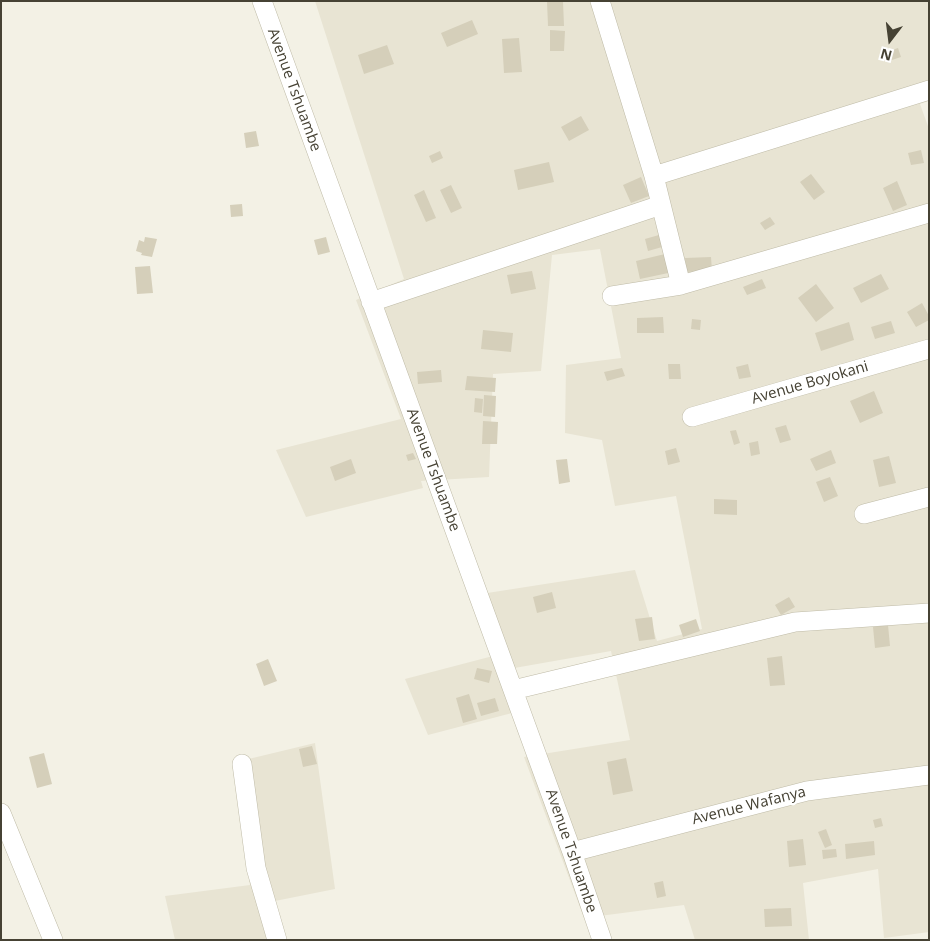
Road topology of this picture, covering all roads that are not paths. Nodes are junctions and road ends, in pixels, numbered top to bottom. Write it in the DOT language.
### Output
graph roads {
  1 [pos="262,1"];
  2 [pos="600,1"];
  3 [pos="929,90"];
  4 [pos="654,176"];
  5 [pos="661,205"];
  6 [pos="929,213"];
  7 [pos="681,285"];
  8 [pos="612,296"];
  9 [pos="371,302"];
  10 [pos="929,349"];
  11 [pos="692,417"];
  12 [pos="929,497"];
  13 [pos="864,514"];
  14 [pos="929,613"];
  15 [pos="512,690"];
  16 [pos="242,764"];
  17 [pos="929,775"];
  18 [pos="1,813"];
  19 [pos="572,852"];
  20 [pos="53,940"];
  21 [pos="277,940"];
  22 [pos="602,940"];
  1 -- 9 [label="street, Avenue Tshuambe"];
  2 -- 4 [label="street"];
  3 -- 4 [label="street"];
  4 -- 5 [label="street"];
  5 -- 7 [label="street"];
  5 -- 9 [label="street"];
  6 -- 7 [label="street"];
  7 -- 8 [label="street"];
  9 -- 15 [label="street, Avenue Tshuambe"];
  10 -- 11 [label="street, Avenue Boyokani"];
  12 -- 13 [label="street"];
  14 -- 15 [label="street"];
  15 -- 19 [label="street, Avenue Tshuambe"];
  16 -- 21 [label="street"];
  17 -- 19 [label="street, Avenue Wafanya"];
  18 -- 20 [label="street"];
  19 -- 22 [label="street, Avenue Tshuambe"];
}
